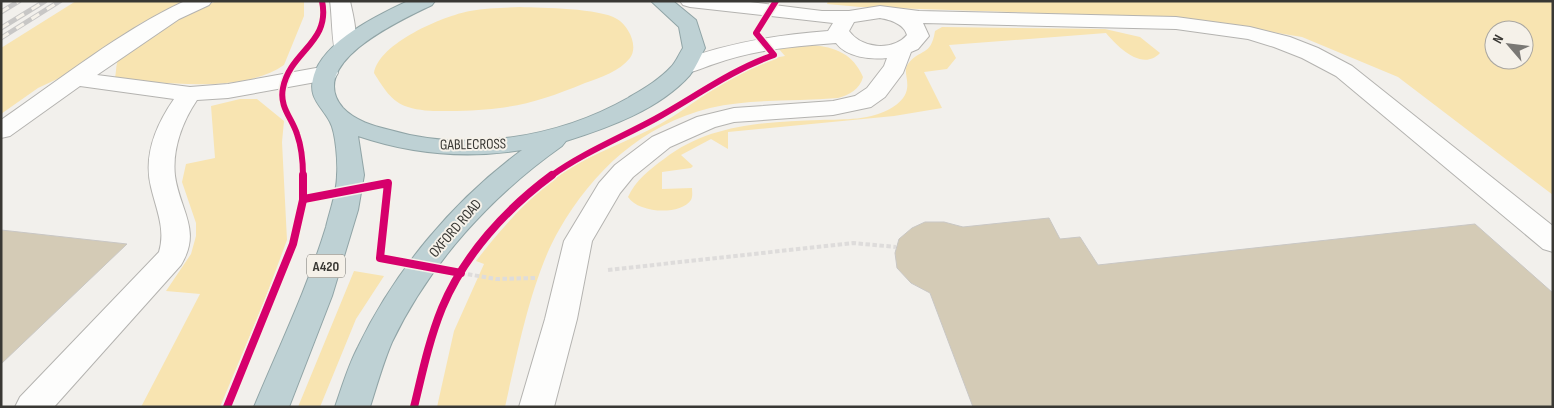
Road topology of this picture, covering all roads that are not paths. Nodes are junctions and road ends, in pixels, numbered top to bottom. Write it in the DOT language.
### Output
graph roads {
  1 [pos="202,1"];
  2 [pos="340,1"];
  3 [pos="425,1"];
  4 [pos="661,1"];
  5 [pos="690,1"];
  6 [pos="899,16"];
  7 [pos="844,26"];
  8 [pos="344,48"];
  9 [pos="859,49"];
  10 [pos="901,50"];
  11 [pos="685,67"];
  12 [pos="327,73"];
  13 [pos="76,80"];
  14 [pos="882,82"];
  15 [pos="190,94"];
  16 [pos="342,119"];
  17 [pos="1,131"];
  18 [pos="567,132"];
  19 [pos="1553,242"];
  20 [pos="32,407"];
  21 [pos="271,407"];
  22 [pos="352,407"];
  23 [pos="536,407"];
  1 -- 13 [label="street"];
  2 -- 8 [label="street"];
  3 -- 8 [label="highway, GABLECROSS"];
  4 -- 11 [label="highway, GABLECROSS"];
  5 -- 7 [label="street"];
  6 -- 7 [label="street"];
  6 -- 10 [label="street"];
  6 -- 19 [label="street"];
  7 -- 9 [label="street"];
  7 -- 11 [label="street"];
  8 -- 12 [label="highway, GABLECROSS"];
  9 -- 10 [label="street"];
  9 -- 14 [label="street"];
  10 -- 14 [label="street"];
  11 -- 18 [label="highway, GABLECROSS"];
  12 -- 15 [label="street"];
  12 -- 16 [label="highway, GABLECROSS"];
  13 -- 15 [label="street"];
  13 -- 17 [label="street"];
  14 -- 23 [label="street"];
  15 -- 20 [label="street"];
  16 -- 18 [label="highway, GABLECROSS"];
  16 -- 21 [label="highway, A420"];
  18 -- 22 [label="highway, OXFORD ROAD"];
}
